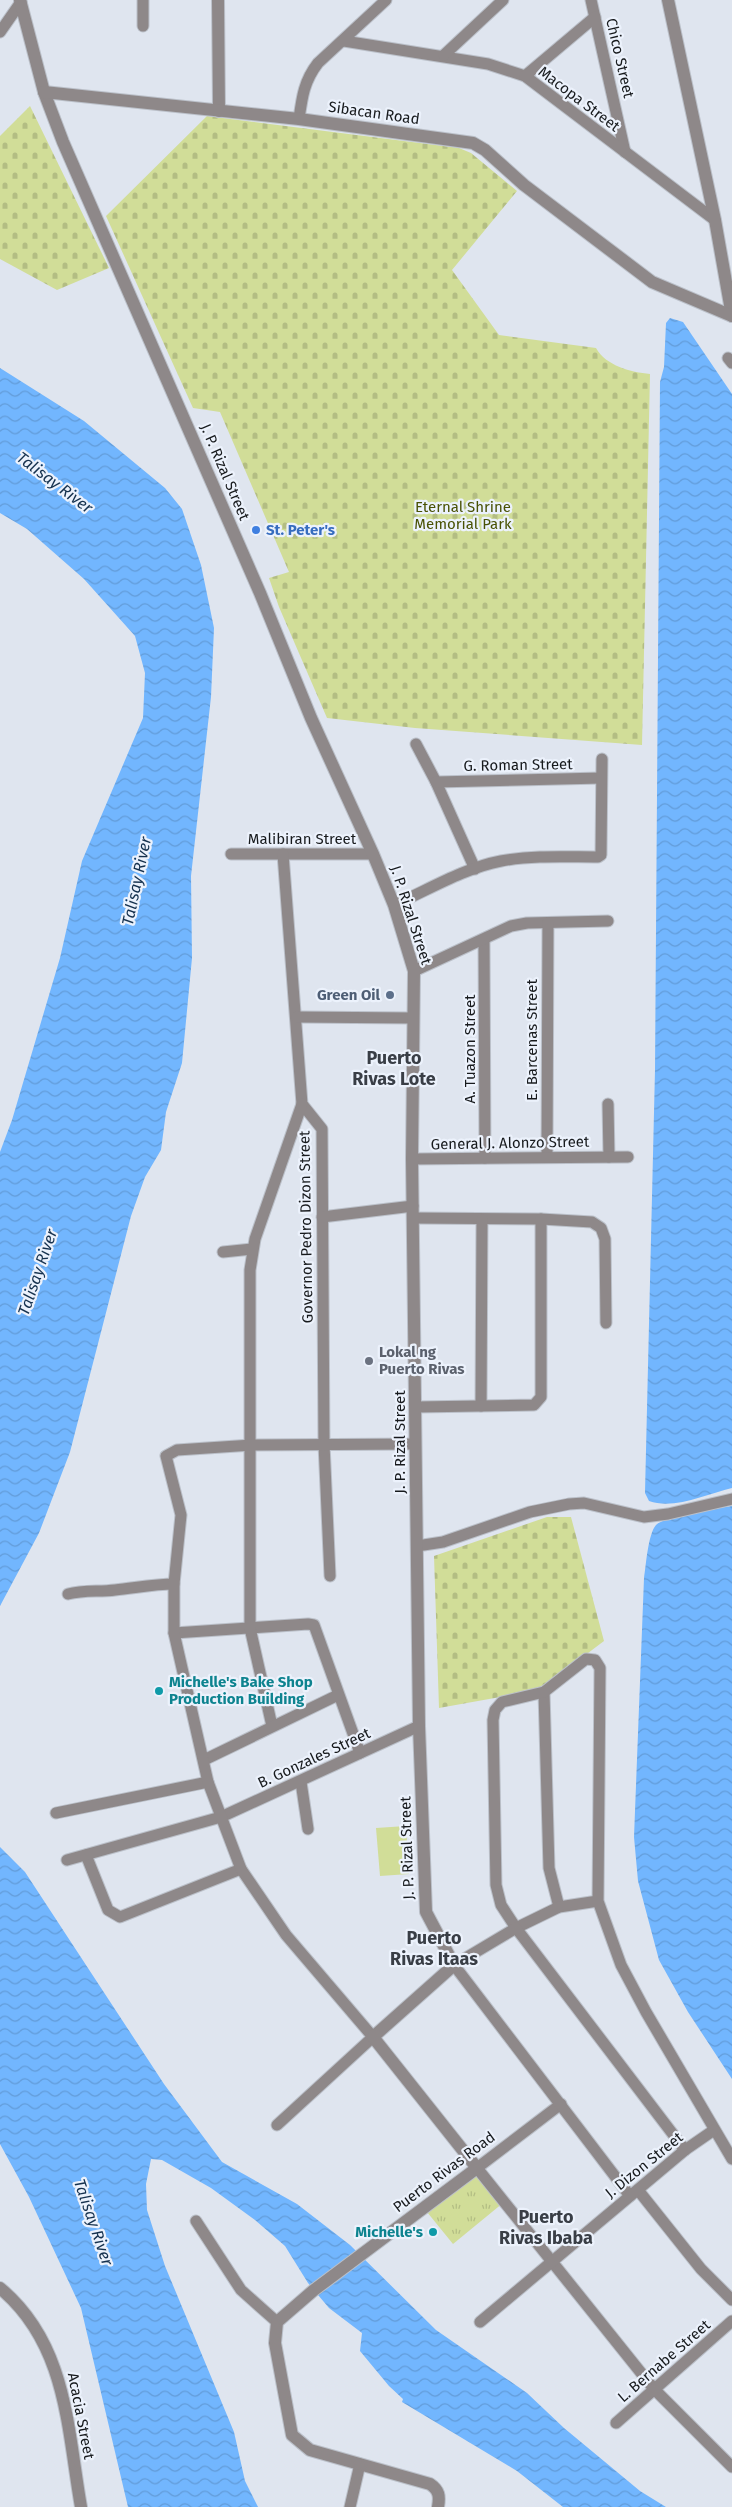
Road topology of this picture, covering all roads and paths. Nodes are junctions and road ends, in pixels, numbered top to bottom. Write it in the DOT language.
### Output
graph roads {
  1 [pos="143,0"];
  2 [pos="218,0"];
  3 [pos="386,0"];
  4 [pos="503,0"];
  5 [pos="591,0"];
  6 [pos="668,0"];
  7 [pos="21,1"];
  8 [pos="595,17"];
  9 [pos="144,26"];
  10 [pos="0,32"];
  11 [pos="344,41"];
  12 [pos="444,55"];
  13 [pos="525,76"];
  14 [pos="44,92"];
  15 [pos="219,111"];
  16 [pos="299,119"];
  17 [pos="626,152"];
  18 [pos="715,220"];
  19 [pos="732,316"];
  20 [pos="416,744"];
  21 [pos="602,759"];
  22 [pos="601,778"];
  23 [pos="436,782"];
  24 [pos="231,854"];
  25 [pos="283,854"];
  26 [pos="373,854"];
  27 [pos="475,869"];
  28 [pos="394,905"];
  29 [pos="608,921"];
  30 [pos="548,924"];
  31 [pos="484,940"];
  32 [pos="414,971"];
  33 [pos="297,1018"];
  34 [pos="412,1018"];
  35 [pos="302,1104"];
  36 [pos="608,1104"];
  37 [pos="609,1157"];
  38 [pos="628,1157"];
  39 [pos="485,1158"];
  40 [pos="547,1158"];
  41 [pos="412,1159"];
  42 [pos="413,1212"];
  43 [pos="322,1217"];
  44 [pos="541,1219"];
  45 [pos="482,1220"];
  46 [pos="252,1249"];
  47 [pos="223,1252"];
  48 [pos="606,1323"];
  49 [pos="481,1406"];
  50 [pos="416,1407"];
  51 [pos="324,1444"];
  52 [pos="416,1444"];
  53 [pos="252,1445"];
  54 [pos="732,1499"];
  55 [pos="417,1546"];
  56 [pos="330,1576"];
  57 [pos="174,1584"];
  58 [pos="68,1594"];
  59 [pos="250,1628"];
  60 [pos="174,1633"];
  61 [pos="544,1692"];
  62 [pos="338,1695"];
  63 [pos="272,1726"];
  64 [pos="419,1726"];
  65 [pos="360,1753"];
  66 [pos="204,1760"];
  67 [pos="208,1782"];
  68 [pos="301,1782"];
  69 [pos="56,1813"];
  70 [pos="221,1817"];
  71 [pos="308,1829"];
  72 [pos="86,1855"];
  73 [pos="67,1860"];
  74 [pos="240,1869"];
  75 [pos="598,1901"];
  76 [pos="559,1907"];
  77 [pos="516,1928"];
  78 [pos="454,1965"];
  79 [pos="374,2037"];
  80 [pos="561,2104"];
  81 [pos="277,2125"];
  82 [pos="714,2130"];
  83 [pos="685,2150"];
  84 [pos="732,2159"];
  85 [pos="477,2168"];
  86 [pos="634,2193"];
  87 [pos="196,2221"];
  88 [pos="550,2261"];
  89 [pos="0,2288"];
  90 [pos="732,2300"];
  91 [pos="732,2321"];
  92 [pos="277,2322"];
  93 [pos="480,2322"];
  94 [pos="654,2390"];
  95 [pos="616,2423"];
  96 [pos="360,2464"];
  97 [pos="732,2467"];
  98 [pos="81,2507"];
  99 [pos="350,2507"];
  100 [pos="438,2507"];
  1 -- 9 [label="street"];
  2 -- 15 [label="street"];
  3 -- 11 [label="street"];
  4 -- 12 [label="street"];
  5 -- 8 [label="street, Chico Street"];
  6 -- 18 [label="street"];
  7 -- 10 [label="street"];
  7 -- 14 [label="street, J. P. Rizal Street"];
  8 -- 13 [label="street"];
  8 -- 17 [label="street, Chico Street"];
  11 -- 12 [label="street, Macopa Street"];
  11 -- 16 [label="street"];
  12 -- 13 [label="street, Macopa Street"];
  13 -- 17 [label="street, Macopa Street"];
  14 -- 15 [label="street, Sibacan Road"];
  14 -- 26 [label="street, J. P. Rizal Street"];
  15 -- 16 [label="street, Sibacan Road"];
  16 -- 19 [label="street, Sibacan Road"];
  17 -- 18 [label="street, Macopa Street"];
  18 -- 19 [label="street"];
  20 -- 23 [label="street"];
  21 -- 22 [label="street"];
  22 -- 23 [label="street, G. Roman Street"];
  22 -- 27 [label="street"];
  23 -- 27 [label="street"];
  24 -- 25 [label="street, Malibiran Street"];
  25 -- 26 [label="street, Malibiran Street"];
  25 -- 33 [label="street"];
  26 -- 28 [label="street, J. P. Rizal Street"];
  27 -- 28 [label="street"];
  28 -- 32 [label="street, J. P. Rizal Street"];
  29 -- 30 [label="street"];
  30 -- 31 [label="street"];
  30 -- 40 [label="street, E. Barcenas Street"];
  31 -- 32 [label="street"];
  31 -- 39 [label="street, A. Tuazon Street"];
  32 -- 34 [label="street, J. P. Rizal Street"];
  33 -- 34 [label="street"];
  33 -- 35 [label="street"];
  34 -- 41 [label="street, J. P. Rizal Street"];
  35 -- 43 [label="street, Governor Pedro Dizon Street"];
  35 -- 46 [label="street"];
  36 -- 37 [label="street, General J. Alonzo Street"];
  37 -- 38 [label="street, General J. Alonzo Street"];
  37 -- 40 [label="street, General J. Alonzo Street"];
  39 -- 40 [label="street, General J. Alonzo Street"];
  39 -- 41 [label="street, General J. Alonzo Street"];
  41 -- 42 [label="street, J. P. Rizal Street"];
  42 -- 43 [label="street"];
  42 -- 45 [label="street"];
  42 -- 50 [label="street, J. P. Rizal Street"];
  43 -- 51 [label="street, Governor Pedro Dizon Street"];
  44 -- 45 [label="street"];
  44 -- 48 [label="street"];
  44 -- 49 [label="street"];
  45 -- 49 [label="street"];
  46 -- 47 [label="street"];
  46 -- 53 [label="street"];
  49 -- 50 [label="street"];
  50 -- 52 [label="street, J. P. Rizal Street"];
  51 -- 52 [label="street"];
  51 -- 53 [label="street"];
  51 -- 56 [label="street, Governor Pedro Dizon Street"];
  52 -- 55 [label="street, J. P. Rizal Street"];
  53 -- 57 [label="street"];
  53 -- 59 [label="street"];
  54 -- 55 [label="street"];
  55 -- 64 [label="street, J. P. Rizal Street"];
  57 -- 58 [label="street"];
  57 -- 60 [label="street"];
  59 -- 60 [label="street"];
  59 -- 62 [label="street"];
  59 -- 63 [label="street"];
  60 -- 66 [label="street"];
  61 -- 75 [label="street"];
  61 -- 76 [label="street"];
  61 -- 77 [label="street"];
  62 -- 63 [label="street"];
  62 -- 65 [label="street"];
  63 -- 66 [label="street"];
  64 -- 65 [label="street, B. Gonzales Street"];
  64 -- 78 [label="street, J. P. Rizal Street"];
  65 -- 68 [label="street, B. Gonzales Street"];
  66 -- 67 [label="street"];
  67 -- 69 [label="street"];
  67 -- 70 [label="street"];
  68 -- 70 [label="street, B. Gonzales Street"];
  68 -- 71 [label="street"];
  70 -- 72 [label="street, B. Gonzales Street"];
  70 -- 74 [label="street"];
  72 -- 73 [label="street, B. Gonzales Street"];
  72 -- 74 [label="street"];
  74 -- 79 [label="street"];
  75 -- 76 [label="street"];
  75 -- 82 [label="street"];
  76 -- 77 [label="street"];
  77 -- 78 [label="street"];
  77 -- 83 [label="street"];
  78 -- 79 [label="street"];
  78 -- 80 [label="street"];
  79 -- 81 [label="street"];
  79 -- 85 [label="street"];
  80 -- 85 [label="street, Puerto Rivas Road"];
  80 -- 86 [label="street"];
  82 -- 83 [label="street, J. Dizon Street"];
  82 -- 84 [label="street"];
  83 -- 86 [label="street, J. Dizon Street"];
  85 -- 88 [label="street"];
  85 -- 92 [label="street, Puerto Rivas Road"];
  86 -- 88 [label="street, J. Dizon Street"];
  86 -- 90 [label="street"];
  87 -- 92 [label="street"];
  88 -- 93 [label="street, J. Dizon Street"];
  88 -- 94 [label="street"];
  89 -- 98 [label="street, Acacia Street"];
  91 -- 94 [label="street, L. Bernabe Street"];
  92 -- 96 [label="street"];
  94 -- 95 [label="street, L. Bernabe Street"];
  94 -- 97 [label="street"];
  96 -- 99 [label="street"];
  96 -- 100 [label="street"];
}
